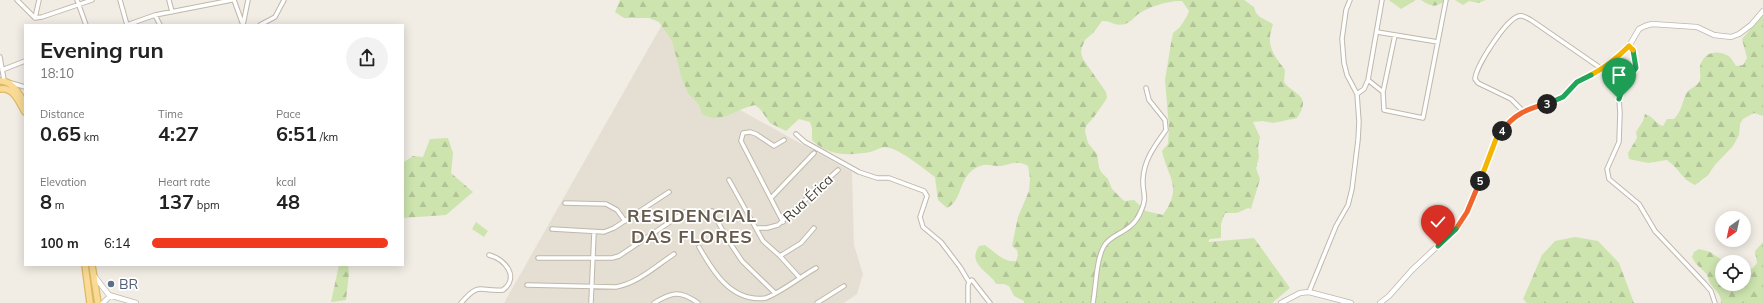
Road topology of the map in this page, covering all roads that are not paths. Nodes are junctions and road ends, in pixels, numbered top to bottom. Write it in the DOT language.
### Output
graph roads {
  1 [pos="17,0"];
  2 [pos="39,0"];
  3 [pos="77,0"];
  4 [pos="92,0"];
  5 [pos="120,0"];
  6 [pos="169,0"];
  7 [pos="233,0"];
  8 [pos="248,0"];
  9 [pos="284,0"];
  10 [pos="1350,0"];
  11 [pos="1382,0"];
  12 [pos="1446,0"];
  13 [pos="78,5"];
  14 [pos="1763,11"];
  15 [pos="172,12"];
  16 [pos="155,15"];
  17 [pos="35,18"];
  18 [pos="86,24"];
  19 [pos="127,24"];
  20 [pos="130,24"];
  21 [pos="160,24"];
  22 [pos="243,24"];
  23 [pos="243,24"];
  24 [pos="262,24"];
  25 [pos="1377,32"];
  26 [pos="1396,35"];
  27 [pos="1438,42"];
  28 [pos="1629,46"];
  29 [pos="0,57"];
  30 [pos="24,61"];
  31 [pos="1602,69"];
  32 [pos="2,70"];
  33 [pos="1368,80"];
  34 [pos="4,81"];
  35 [pos="24,87"];
  36 [pos="1146,88"];
  37 [pos="0,90"];
  38 [pos="1383,92"];
  39 [pos="1357,94"];
  40 [pos="24,100"];
  41 [pos="24,110"];
  42 [pos="1523,111"];
  43 [pos="796,134"];
  44 [pos="784,140"];
  45 [pos="814,152"];
  46 [pos="838,170"];
  47 [pos="729,180"];
  48 [pos="669,192"];
  49 [pos="772,198"];
  50 [pos="565,203"];
  51 [pos="712,211"];
  52 [pos="685,212"];
  53 [pos="625,221"];
  54 [pos="783,222"];
  55 [pos="756,228"];
  56 [pos="814,228"];
  57 [pos="552,229"];
  58 [pos="594,232"];
  59 [pos="699,247"];
  60 [pos="674,254"];
  61 [pos="489,255"];
  62 [pos="780,256"];
  63 [pos="538,258"];
  64 [pos="593,258"];
  65 [pos="85,266"];
  66 [pos="92,266"];
  67 [pos="816,268"];
  68 [pos="94,276"];
  69 [pos="799,277"];
  70 [pos="969,282"];
  71 [pos="527,285"];
  72 [pos="592,286"];
  73 [pos="844,286"];
  74 [pos="1309,292"];
  75 [pos="775,293"];
  76 [pos="110,296"];
  77 [pos="750,302"];
  78 [pos="90,303"];
  79 [pos="98,303"];
  80 [pos="103,303"];
  81 [pos="136,303"];
  82 [pos="461,303"];
  83 [pos="591,303"];
  84 [pos="654,303"];
  85 [pos="698,303"];
  86 [pos="817,303"];
  87 [pos="968,303"];
  88 [pos="990,303"];
  89 [pos="1092,303"];
  90 [pos="1281,303"];
  91 [pos="1351,303"];
  92 [pos="1380,303"];
  93 [pos="1715,303"];
  1 -- 17 [label="street"];
  2 -- 17 [label="street"];
  3 -- 13 [label="street"];
  4 -- 13 [label="street"];
  5 -- 19 [label="street"];
  6 -- 15 [label="street"];
  7 -- 15 [label="street"];
  7 -- 22 [label="street"];
  8 -- 23 [label="street"];
  9 -- 24 [label="street"];
  10 -- 39 [label="street"];
  11 -- 25 [label="street"];
  12 -- 27 [label="street"];
  13 -- 17 [label="street"];
  13 -- 18 [label="street"];
  14 -- 28 [label="street"];
  15 -- 16 [label="street"];
  16 -- 20 [label="street"];
  16 -- 21 [label="street"];
  25 -- 26 [label="street"];
  25 -- 33 [label="street"];
  26 -- 27 [label="street"];
  26 -- 38 [label="street"];
  27 -- 38 [label="street"];
  28 -- 31 [label="street"];
  28 -- 93 [label="street"];
  29 -- 32 [label="street"];
  30 -- 32 [label="street"];
  31 -- 42 [label="street"];
  31 -- 42 [label="street"];
  32 -- 34 [label="street"];
  33 -- 38 [label="street"];
  33 -- 39 [label="street"];
  34 -- 35 [label="street"];
  34 -- 40 [label="main road"];
  36 -- 89 [label="street"];
  37 -- 41 [label="main road"];
  39 -- 74 [label="street"];
  42 -- 92 [label="street"];
  43 -- 70 [label="street"];
  44 -- 49 [label="street"];
  45 -- 49 [label="street"];
  46 -- 54 [label="street, Rua Érica"];
  47 -- 55 [label="street"];
  48 -- 53 [label="street"];
  49 -- 54 [label="street"];
  50 -- 53 [label="street"];
  51 -- 75 [label="street"];
  52 -- 64 [label="street"];
  53 -- 58 [label="street"];
  54 -- 55 [label="street, Rua Érica"];
  55 -- 62 [label="street"];
  56 -- 62 [label="street"];
  57 -- 58 [label="street"];
  58 -- 64 [label="street"];
  59 -- 77 [label="street"];
  60 -- 72 [label="street"];
  61 -- 82 [label="street"];
  62 -- 69 [label="street"];
  63 -- 64 [label="street"];
  64 -- 72 [label="street"];
  65 -- 78 [label="main road"];
  66 -- 68 [label="main road"];
  67 -- 69 [label="street"];
  68 -- 76 [label="street"];
  68 -- 79 [label="main road"];
  69 -- 75 [label="street"];
  70 -- 87 [label="street"];
  70 -- 88 [label="street"];
  71 -- 72 [label="street"];
  72 -- 83 [label="street"];
  73 -- 86 [label="street"];
  74 -- 90 [label="street"];
  74 -- 91 [label="street"];
  75 -- 77 [label="street"];
  76 -- 80 [label="street"];
  76 -- 81 [label="street"];
  84 -- 85 [label="street"];
}
